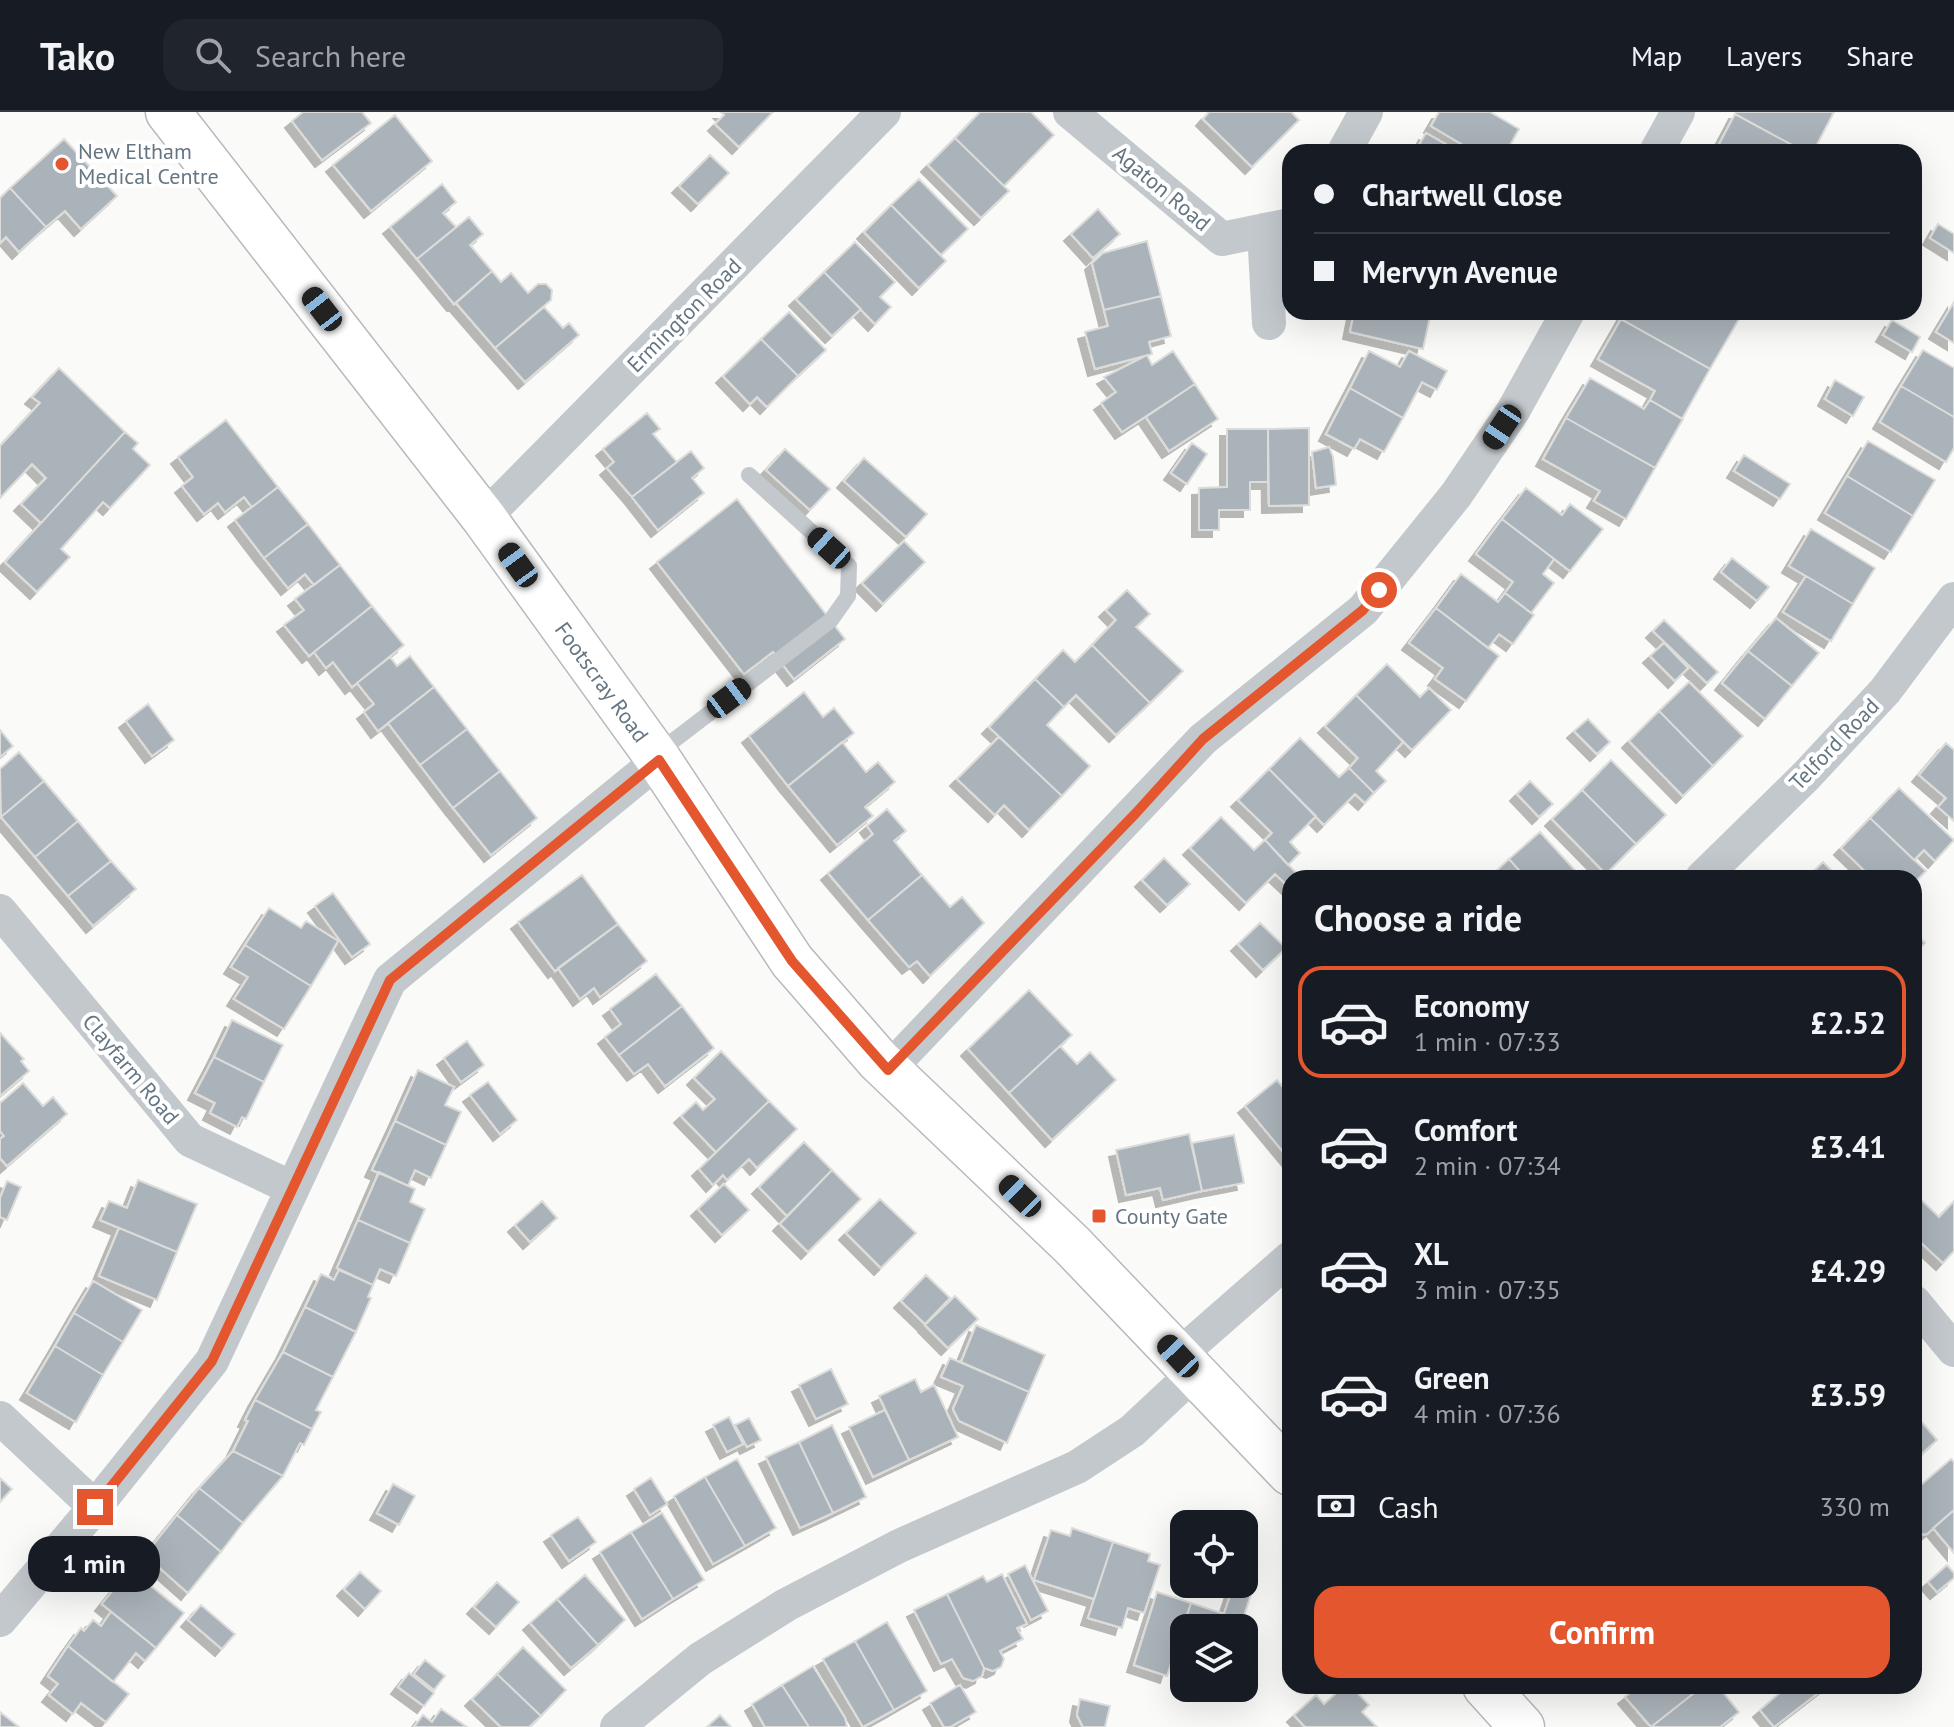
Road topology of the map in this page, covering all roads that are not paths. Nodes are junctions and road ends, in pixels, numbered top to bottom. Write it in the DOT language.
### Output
graph roads {
  1 [pos="168,112"];
  2 [pos="884,112"];
  3 [pos="1070,112"];
  4 [pos="1366,112"];
  5 [pos="1678,112"];
  6 [pos="1348,144"];
  7 [pos="1660,144"];
  8 [pos="1277,228"];
  9 [pos="1564,320"];
  10 [pos="1269,323"];
  11 [pos="749,475"];
  12 [pos="484,518"];
  13 [pos="1954,599"];
  14 [pos="656,758"];
  15 [pos="1710,870"];
  16 [pos="0,911"];
  17 [pos="888,1070"];
  18 [pos="292,1188"];
  19 [pos="1282,1266"];
  20 [pos="1922,1312"];
  21 [pos="1954,1350"];
  22 [pos="1186,1365"];
  23 [pos="0,1418"];
  24 [pos="1282,1465"];
  25 [pos="95,1507"];
  26 [pos="0,1620"];
  27 [pos="1492,1694"];
  28 [pos="617,1727"];
  29 [pos="1522,1727"];
  1 -- 12 [label="main road, Footscray Road"];
  2 -- 12 [label="street, Ermington Road"];
  3 -- 8 [label="street, Agaton Road"];
  4 -- 6 [label="street"];
  5 -- 7 [label="street"];
  8 -- 10 [label="street, Agaton Road"];
  9 -- 17 [label="street"];
  11 -- 14 [label="lane"];
  12 -- 14 [label="main road, Footscray Road"];
  13 -- 15 [label="street, Telford Road"];
  14 -- 17 [label="main road, Footscray Road"];
  14 -- 18 [label="street"];
  16 -- 18 [label="street, Clayfarm Road"];
  17 -- 22 [label="main road, Footscray Road"];
  18 -- 25 [label="street"];
  19 -- 22 [label="street"];
  20 -- 21 [label="street"];
  22 -- 24 [label="main road, Footscray Road"];
  22 -- 28 [label="street"];
  23 -- 25 [label="street"];
  25 -- 26 [label="street"];
  27 -- 29 [label="main road"];
}
